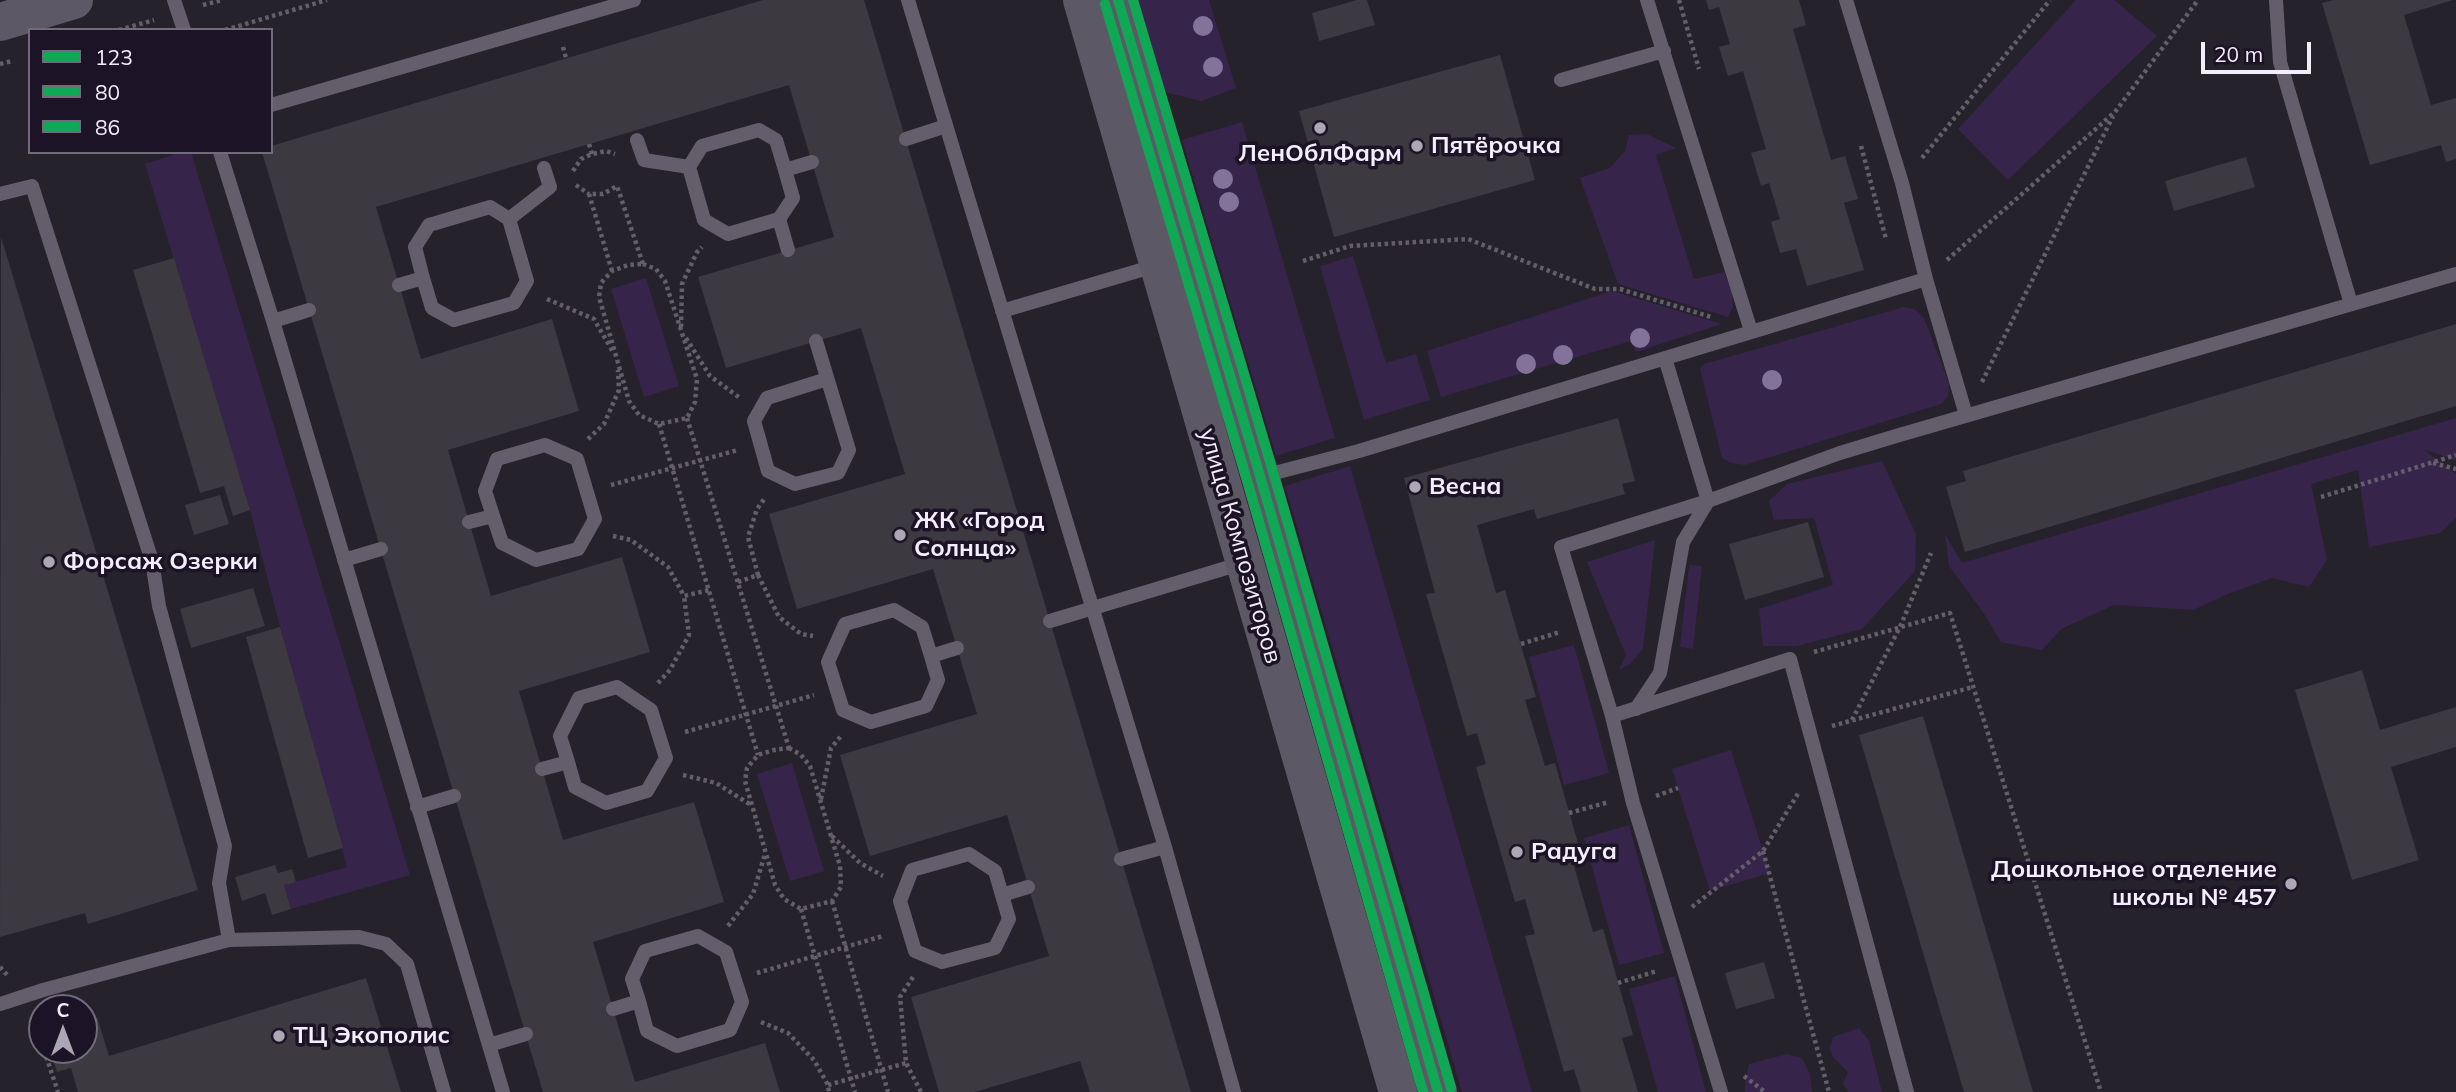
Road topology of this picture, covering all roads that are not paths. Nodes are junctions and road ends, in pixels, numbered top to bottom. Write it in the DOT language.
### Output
graph roads {
  1 [pos="74,0"];
  2 [pos="174,0"];
  3 [pos="634,0"];
  4 [pos="908,0"];
  5 [pos="1082,0"];
  6 [pos="1118,0"];
  7 [pos="1647,0"];
  8 [pos="1846,0"];
  9 [pos="2276,0"];
  10 [pos="0,22"];
  11 [pos="183,28"];
  12 [pos="1664,51"];
  13 [pos="1561,80"];
  14 [pos="273,104"];
  15 [pos="946,126"];
  16 [pos="906,139"];
  17 [pos="637,140"];
  18 [pos="221,154"];
  19 [pos="812,162"];
  20 [pos="689,167"];
  21 [pos="544,169"];
  22 [pos="785,170"];
  23 [pos="0,194"];
  24 [pos="509,219"];
  25 [pos="779,219"];
  26 [pos="788,250"];
  27 [pos="1158,264"];
  28 [pos="2456,274"];
  29 [pos="423,278"];
  30 [pos="1926,279"];
  31 [pos="399,285"];
  32 [pos="2351,304"];
  33 [pos="309,310"];
  34 [pos="1002,312"];
  35 [pos="273,321"];
  36 [pos="1751,331"];
  37 [pos="816,341"];
  38 [pos="1665,358"];
  39 [pos="827,379"];
  40 [pos="1966,415"];
  41 [pos="1260,477"];
  42 [pos="1222,487"];
  43 [pos="1708,501"];
  44 [pos="493,516"];
  45 [pos="469,522"];
  46 [pos="381,549"];
  47 [pos="1263,557"];
  48 [pos="344,560"];
  49 [pos="1091,608"];
  50 [pos="1050,621"];
  51 [pos="957,648"];
  52 [pos="931,656"];
  53 [pos="1636,709"];
  54 [pos="1612,716"];
  55 [pos="568,762"];
  56 [pos="542,769"];
  57 [pos="454,796"];
  58 [pos="417,807"];
  59 [pos="1165,848"];
  60 [pos="1121,859"];
  61 [pos="1028,887"];
  62 [pos="1002,895"];
  63 [pos="229,940"];
  64 [pos="639,1001"];
  65 [pos="0,1004"];
  66 [pos="613,1009"];
  67 [pos="526,1034"];
  68 [pos="489,1045"];
  69 [pos="444,1092"];
  70 [pos="503,1092"];
  71 [pos="1234,1092"];
  72 [pos="1398,1092"];
  73 [pos="1438,1092"];
  74 [pos="1721,1092"];
  75 [pos="1907,1092"];
  1 -- 10 [label="street"];
  2 -- 11 [label="lane"];
  3 -- 14 [label="lane"];
  4 -- 15 [label="lane"];
  5 -- 27 [label="street, улица Композиторов"];
  6 -- 41 [label="street, улица Композиторов"];
  7 -- 12 [label="lane"];
  8 -- 30 [label="lane"];
  9 -- 32 [label="lane"];
  12 -- 13 [label="lane"];
  12 -- 36 [label="lane"];
  15 -- 16 [label="lane"];
  15 -- 34 [label="lane"];
  17 -- 20 [label="lane"];
  18 -- 35 [label="lane"];
  19 -- 22 [label="lane"];
  20 -- 22 [label="lane"];
  20 -- 25 [label="lane"];
  21 -- 24 [label="lane"];
  22 -- 25 [label="lane"];
  23 -- 63 [label="lane"];
  24 -- 29 [label="lane"];
  24 -- 29 [label="lane"];
  25 -- 26 [label="lane"];
  27 -- 34 [label="lane"];
  27 -- 42 [label="street, улица Композиторов"];
  28 -- 32 [label="lane"];
  29 -- 31 [label="lane"];
  30 -- 36 [label="lane"];
  30 -- 40 [label="lane"];
  32 -- 40 [label="lane"];
  33 -- 35 [label="lane"];
  34 -- 49 [label="lane"];
  35 -- 48 [label="lane"];
  36 -- 38 [label="lane"];
  37 -- 39 [label="lane"];
  38 -- 41 [label="lane"];
  38 -- 43 [label="lane"];
  39 -- 39 [label="lane"];
  40 -- 43 [label="lane"];
  41 -- 42 [label="lane"];
  41 -- 47 [label="street, улица Композиторов"];
  42 -- 47 [label="street, улица Композиторов"];
  43 -- 53 [label="lane"];
  43 -- 54 [label="lane"];
  44 -- 44 [label="lane"];
  44 -- 45 [label="lane"];
  46 -- 48 [label="lane"];
  47 -- 49 [label="lane"];
  47 -- 72 [label="street, улица Композиторов"];
  47 -- 73 [label="street, улица Композиторов"];
  48 -- 58 [label="lane"];
  49 -- 50 [label="lane"];
  49 -- 59 [label="lane"];
  51 -- 52 [label="lane"];
  52 -- 52 [label="lane"];
  53 -- 54 [label="lane"];
  53 -- 75 [label="lane"];
  54 -- 74 [label="lane"];
  55 -- 55 [label="lane"];
  55 -- 56 [label="lane"];
  57 -- 58 [label="lane"];
  58 -- 68 [label="lane"];
  59 -- 60 [label="lane"];
  59 -- 71 [label="lane"];
  61 -- 62 [label="lane"];
  62 -- 62 [label="lane"];
  63 -- 65 [label="lane"];
  63 -- 69 [label="lane"];
  64 -- 64 [label="lane"];
  64 -- 66 [label="lane"];
  67 -- 68 [label="lane"];
  68 -- 70 [label="lane"];
}
